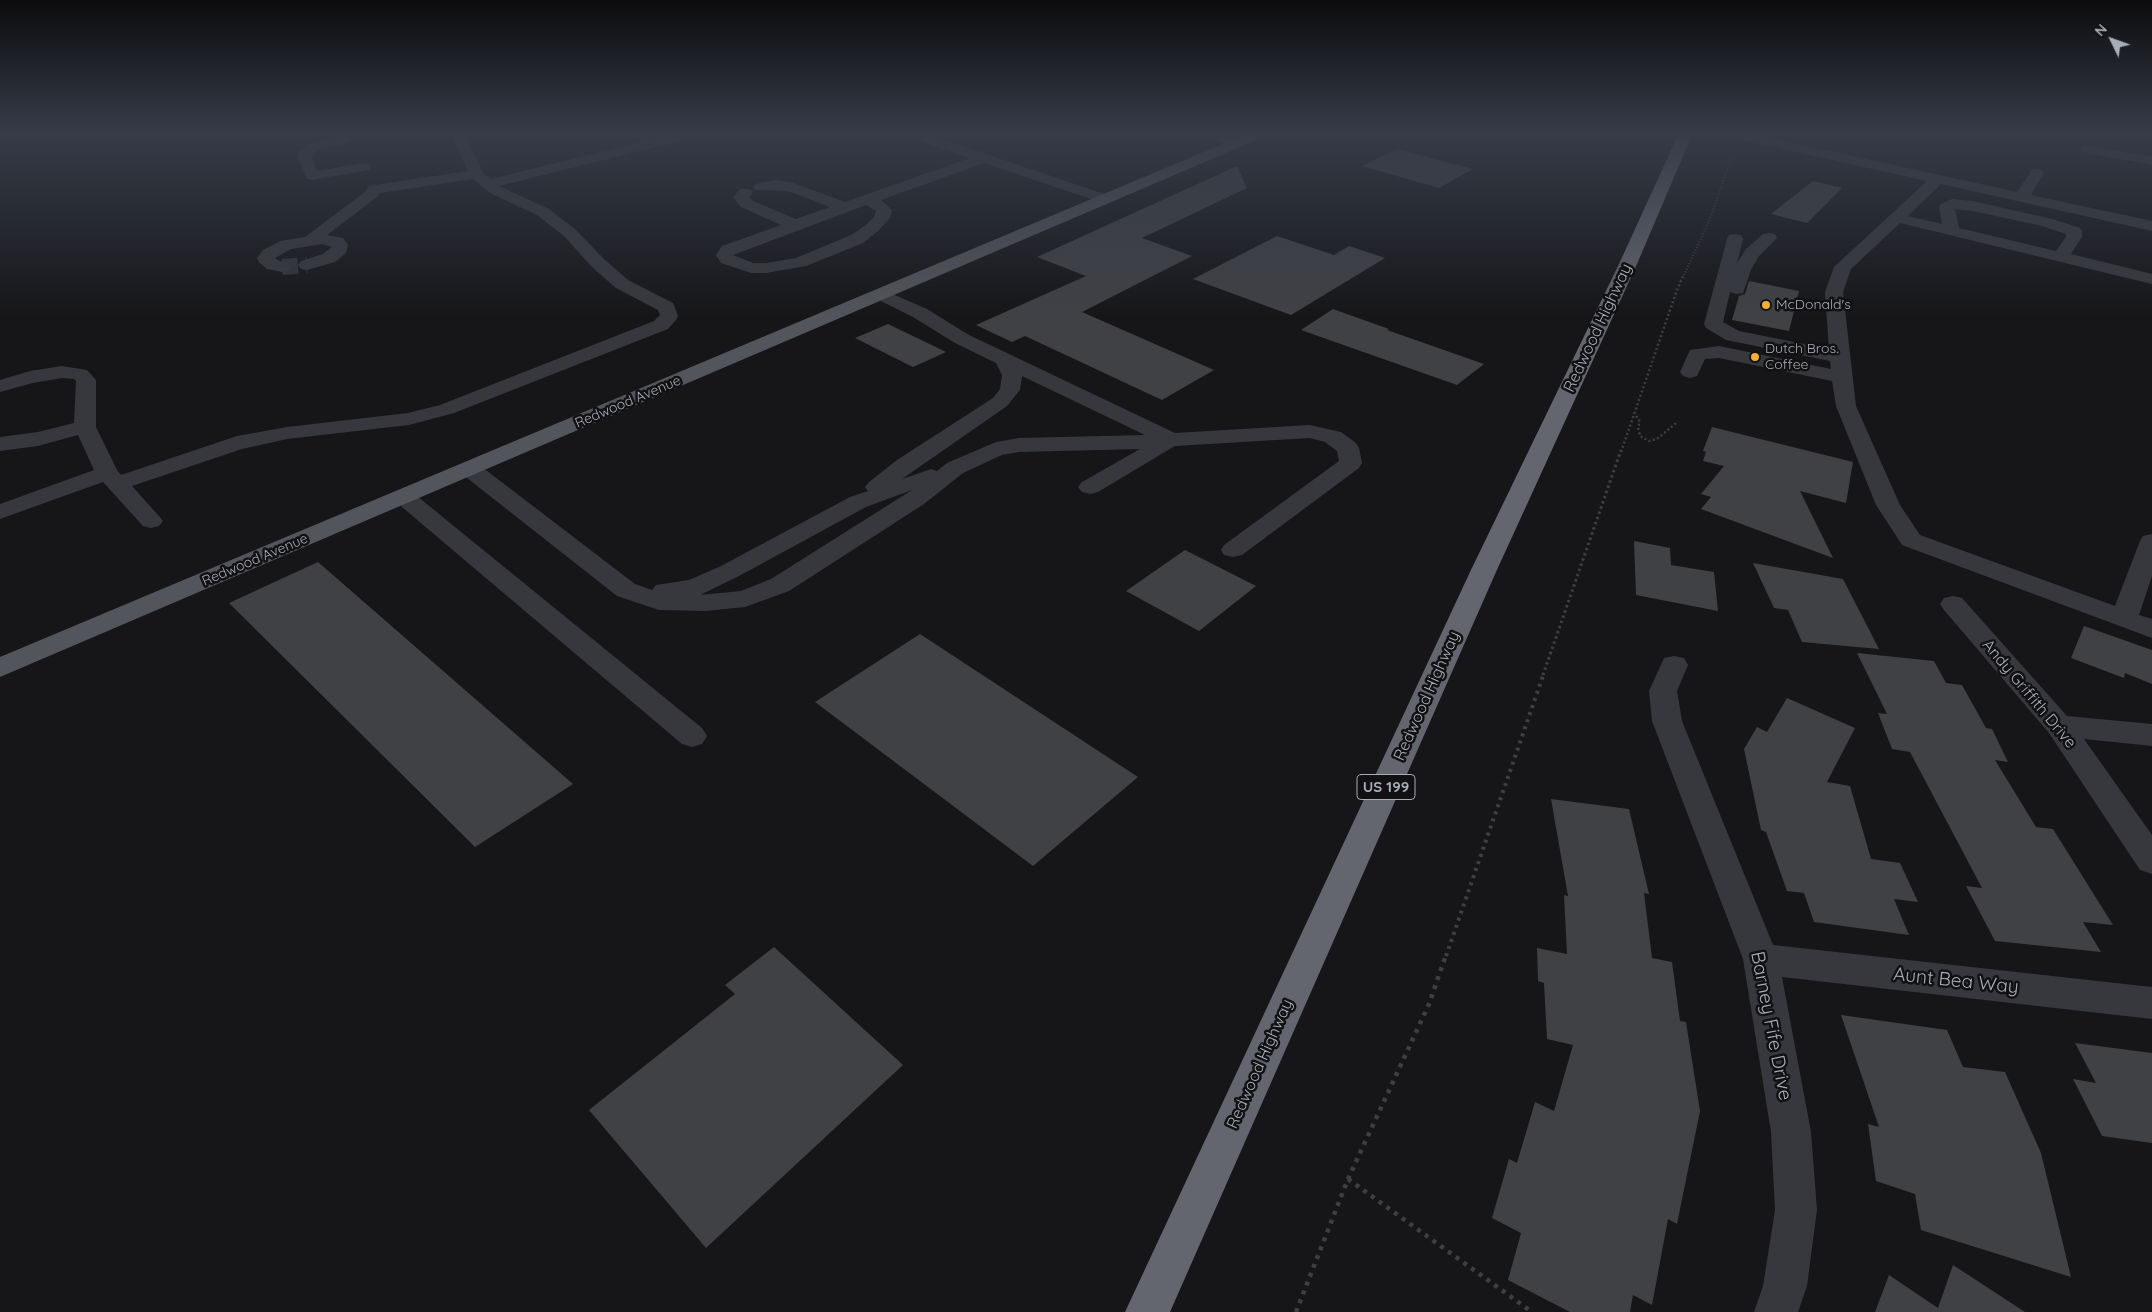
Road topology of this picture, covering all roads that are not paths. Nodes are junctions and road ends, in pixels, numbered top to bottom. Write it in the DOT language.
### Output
graph roads {
  1 [pos="369,196"];
  2 [pos="509,196"];
  3 [pos="742,196"];
  4 [pos="816,196"];
  5 [pos="877,196"];
  6 [pos="1097,196"];
  7 [pos="1112,196"];
  8 [pos="1658,196"];
  9 [pos="1920,196"];
  10 [pos="2013,196"];
  11 [pos="2021,198"];
  12 [pos="1105,199"];
  13 [pos="866,200"];
  14 [pos="845,207"];
  15 [pos="1898,218"];
  16 [pos="796,225"];
  17 [pos="2152,226"];
  18 [pos="1952,231"];
  19 [pos="1768,238"];
  20 [pos="1736,239"];
  21 [pos="311,240"];
  22 [pos="2061,257"];
  23 [pos="307,265"];
  24 [pos="282,267"];
  25 [pos="2152,279"];
  26 [pos="881,294"];
  27 [pos="1716,313"];
  28 [pos="1004,359"];
  29 [pos="1841,367"];
  30 [pos="1690,372"];
  31 [pos="0,386"];
  32 [pos="85,427"];
  33 [pos="1171,440"];
  34 [pos="0,444"];
  35 [pos="955,468"];
  36 [pos="470,469"];
  37 [pos="112,479"];
  38 [pos="1090,487"];
  39 [pos="404,496"];
  40 [pos="858,502"];
  41 [pos="0,512"];
  42 [pos="151,521"];
  43 [pos="2152,541"];
  44 [pos="1233,550"];
  45 [pos="626,590"];
  46 [pos="1953,604"];
  47 [pos="2124,619"];
  48 [pos="2152,629"];
  49 [pos="1674,665"];
  50 [pos="0,668"];
  51 [pos="2060,726"];
  52 [pos="2152,735"];
  53 [pos="692,736"];
  54 [pos="2152,861"];
  55 [pos="1761,959"];
  56 [pos="2152,1002"];
  57 [pos="1147,1312"];
  58 [pos="1776,1312"];
  1 -- 21 [label="street"];
  2 -- 37 [label="street"];
  3 -- 16 [label="street"];
  4 -- 14 [label="street"];
  5 -- 13 [label="street"];
  6 -- 12 [label="street"];
  7 -- 12 [label="main road, Redwood Avenue"];
  8 -- 57 [label="highway, Redwood Highway / US 199"];
  9 -- 15 [label="street"];
  10 -- 11 [label="street"];
  11 -- 17 [label="street"];
  12 -- 26 [label="main road, Redwood Avenue"];
  13 -- 14 [label="street"];
  13 -- 16 [label="street"];
  14 -- 16 [label="street"];
  15 -- 18 [label="street"];
  15 -- 29 [label="street"];
  18 -- 22 [label="street"];
  18 -- 22 [label="street"];
  19 -- 27 [label="street"];
  20 -- 27 [label="street"];
  21 -- 23 [label="street"];
  21 -- 24 [label="street"];
  22 -- 25 [label="street"];
  26 -- 28 [label="street"];
  26 -- 36 [label="main road, Redwood Avenue"];
  27 -- 29 [label="street"];
  28 -- 33 [label="street"];
  28 -- 40 [label="street"];
  29 -- 30 [label="street"];
  29 -- 47 [label="street"];
  31 -- 32 [label="street"];
  32 -- 34 [label="street"];
  32 -- 37 [label="street"];
  33 -- 35 [label="street"];
  33 -- 38 [label="street"];
  33 -- 44 [label="street"];
  35 -- 40 [label="street"];
  35 -- 45 [label="street"];
  36 -- 39 [label="main road, Redwood Avenue"];
  36 -- 45 [label="street"];
  37 -- 41 [label="street"];
  37 -- 42 [label="street"];
  39 -- 50 [label="main road, Redwood Avenue"];
  39 -- 53 [label="street"];
  40 -- 45 [label="street"];
  43 -- 47 [label="street"];
  46 -- 51 [label="street, Andy Griffith Drive"];
  47 -- 48 [label="street"];
  49 -- 55 [label="street, Barney Fife Drive"];
  51 -- 52 [label="street"];
  51 -- 54 [label="street, Andy Griffith Drive"];
  55 -- 56 [label="street, Aunt Bea Way"];
  55 -- 58 [label="street, Barney Fife Drive"];
}
